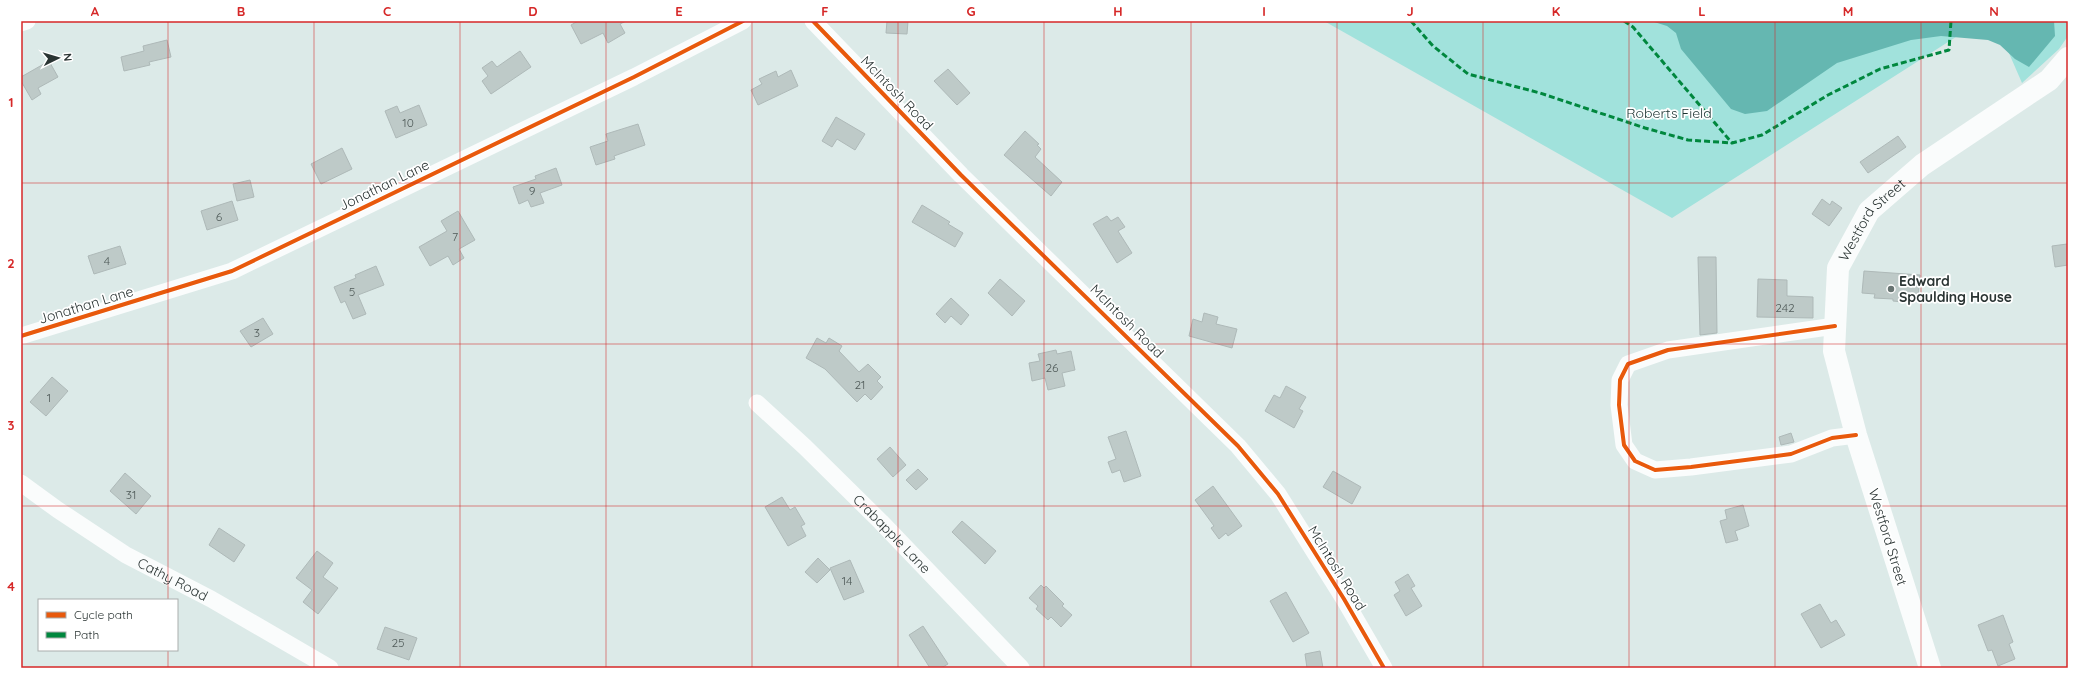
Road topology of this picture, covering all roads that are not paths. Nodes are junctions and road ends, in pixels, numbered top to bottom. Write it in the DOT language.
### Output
graph roads {
  1 [pos="27,21"];
  2 [pos="743,21"];
  3 [pos="813,21"];
  4 [pos="21,23"];
  5 [pos="2068,58"];
  6 [pos="1835,326"];
  7 [pos="21,336"];
  8 [pos="758,403"];
  9 [pos="1856,435"];
  10 [pos="21,483"];
  11 [pos="330,668"];
  12 [pos="1021,668"];
  13 [pos="1384,668"];
  14 [pos="1930,668"];
  1 -- 4 [label="street"];
  2 -- 7 [label="street, Jonathan Lane"];
  3 -- 13 [label="street, McIntosh Road"];
  5 -- 6 [label="main road, Westford Street"];
  6 -- 9 [label="main road, Westford Street"];
  6 -- 9 [label="street"];
  8 -- 12 [label="street, Crabapple Lane"];
  9 -- 14 [label="main road, Westford Street"];
  10 -- 11 [label="street, Cathy Road"];
}
